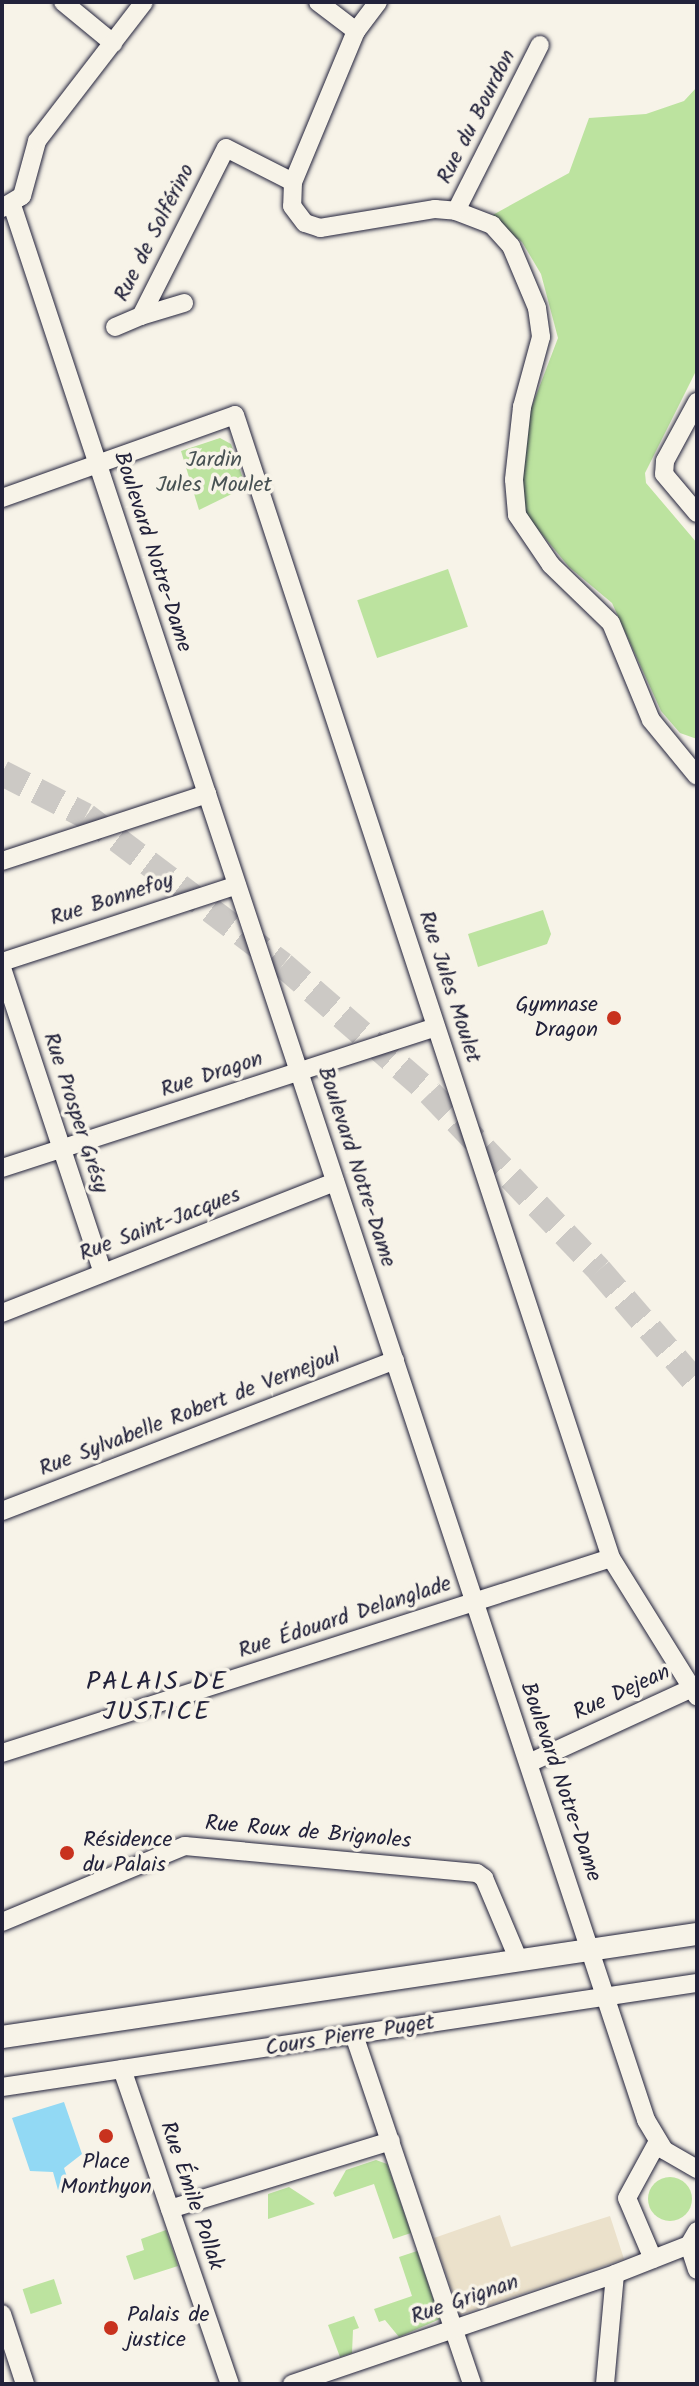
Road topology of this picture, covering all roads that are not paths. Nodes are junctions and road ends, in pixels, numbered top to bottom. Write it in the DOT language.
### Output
graph roads {
  1 [pos="63,2"];
  2 [pos="144,2"];
  3 [pos="318,2"];
  4 [pos="378,2"];
  5 [pos="356,31"];
  6 [pos="113,43"];
  7 [pos="540,45"];
  8 [pos="293,182"];
  9 [pos="7,207"];
  10 [pos="456,211"];
  11 [pos="184,303"];
  12 [pos="141,316"];
  13 [pos="115,327"];
  14 [pos="697,402"];
  15 [pos="98,465"];
  16 [pos="2,498"];
  17 [pos="697,513"];
  18 [pos="677,754"];
  19 [pos="697,758"];
  20 [pos="697,776"];
  21 [pos="207,794"];
  22 [pos="2,861"];
  23 [pos="237,885"];
  24 [pos="2,962"];
  25 [pos="2,968"];
  26 [pos="436,1027"];
  27 [pos="299,1072"];
  28 [pos="62,1149"];
  29 [pos="2,1168"];
  30 [pos="335,1182"];
  31 [pos="103,1273"];
  32 [pos="2,1313"];
  33 [pos="395,1360"];
  34 [pos="2,1511"];
  35 [pos="611,1558"];
  36 [pos="474,1600"];
  37 [pos="694,1692"];
  38 [pos="4,1751"];
  39 [pos="529,1763"];
  40 [pos="2,1922"];
  41 [pos="697,1934"];
  42 [pos="591,1950"];
  43 [pos="519,1961"];
  44 [pos="697,1983"];
  45 [pos="606,1997"];
  46 [pos="354,2035"];
  47 [pos="2,2037"];
  48 [pos="122,2069"];
  49 [pos="2,2087"];
  50 [pos="391,2141"];
  51 [pos="657,2143"];
  52 [pos="697,2169"];
  53 [pos="170,2209"];
  54 [pos="693,2238"];
  55 [pos="653,2259"];
  56 [pos="697,2270"];
  57 [pos="615,2274"];
  58 [pos="2,2314"];
  59 [pos="453,2329"];
  60 [pos="25,2384"];
  61 [pos="230,2384"];
  62 [pos="292,2384"];
  63 [pos="472,2384"];
  64 [pos="605,2384"];
  1 -- 6 [label="street"];
  2 -- 6 [label="street"];
  3 -- 5 [label="street"];
  4 -- 5 [label="street"];
  5 -- 8 [label="street"];
  6 -- 9 [label="street"];
  7 -- 10 [label="street, Rue du Bourdon"];
  8 -- 10 [label="street"];
  8 -- 12 [label="street, Rue de Solférino"];
  9 -- 15 [label="street, Boulevard Notre-Dame"];
  10 -- 18 [label="street"];
  11 -- 12 [label="street"];
  12 -- 13 [label="street, Rue de Solférino"];
  14 -- 17 [label="street"];
  15 -- 16 [label="street"];
  15 -- 21 [label="street, Boulevard Notre-Dame"];
  15 -- 26 [label="street, Rue Jules Moulet"];
  18 -- 19 [label="street"];
  18 -- 20 [label="street"];
  21 -- 22 [label="street"];
  21 -- 23 [label="street, Boulevard Notre-Dame"];
  23 -- 24 [label="street, Rue Bonnefoy"];
  23 -- 27 [label="street, Boulevard Notre-Dame"];
  25 -- 28 [label="street, Rue Prosper Grésy"];
  26 -- 27 [label="street, Rue Dragon"];
  26 -- 35 [label="street, Rue Jules Moulet"];
  27 -- 28 [label="street, Rue Dragon"];
  27 -- 30 [label="street, Boulevard Notre-Dame"];
  28 -- 29 [label="street, Rue Dragon"];
  28 -- 31 [label="street, Rue Prosper Grésy"];
  30 -- 31 [label="street, Rue Saint-Jacques"];
  30 -- 33 [label="street, Boulevard Notre-Dame"];
  31 -- 32 [label="street, Rue Saint-Jacques"];
  33 -- 34 [label="street, Rue Sylvabelle Robert de Vernejoul"];
  33 -- 36 [label="street, Boulevard Notre-Dame"];
  35 -- 36 [label="street, Rue Édouard Delanglade"];
  35 -- 37 [label="street, Rue Jules Moulet"];
  36 -- 38 [label="street, Rue Édouard Delanglade"];
  36 -- 39 [label="street, Boulevard Notre-Dame"];
  37 -- 39 [label="street, Rue Dejean"];
  39 -- 42 [label="street, Boulevard Notre-Dame"];
  40 -- 43 [label="street, Rue Roux de Brignoles"];
  41 -- 42 [label="main road"];
  42 -- 43 [label="main road"];
  42 -- 45 [label="street, Boulevard Notre-Dame"];
  43 -- 47 [label="main road"];
  44 -- 45 [label="street, Cours Pierre Puget"];
  45 -- 46 [label="street, Cours Pierre Puget"];
  45 -- 51 [label="street, Boulevard Notre-Dame"];
  46 -- 48 [label="street, Cours Pierre Puget"];
  46 -- 50 [label="street"];
  48 -- 49 [label="street, Cours Pierre Puget"];
  48 -- 53 [label="street, Rue Émile Pollak"];
  50 -- 53 [label="street"];
  50 -- 59 [label="street"];
  51 -- 52 [label="street"];
  51 -- 55 [label="street"];
  53 -- 61 [label="street, Rue Émile Pollak"];
  54 -- 55 [label="street, Rue Grignan"];
  54 -- 56 [label="street"];
  55 -- 57 [label="street, Rue Grignan"];
  57 -- 59 [label="street, Rue Grignan"];
  57 -- 64 [label="street"];
  58 -- 60 [label="street"];
  59 -- 62 [label="street, Rue Grignan"];
  59 -- 63 [label="street"];
}
